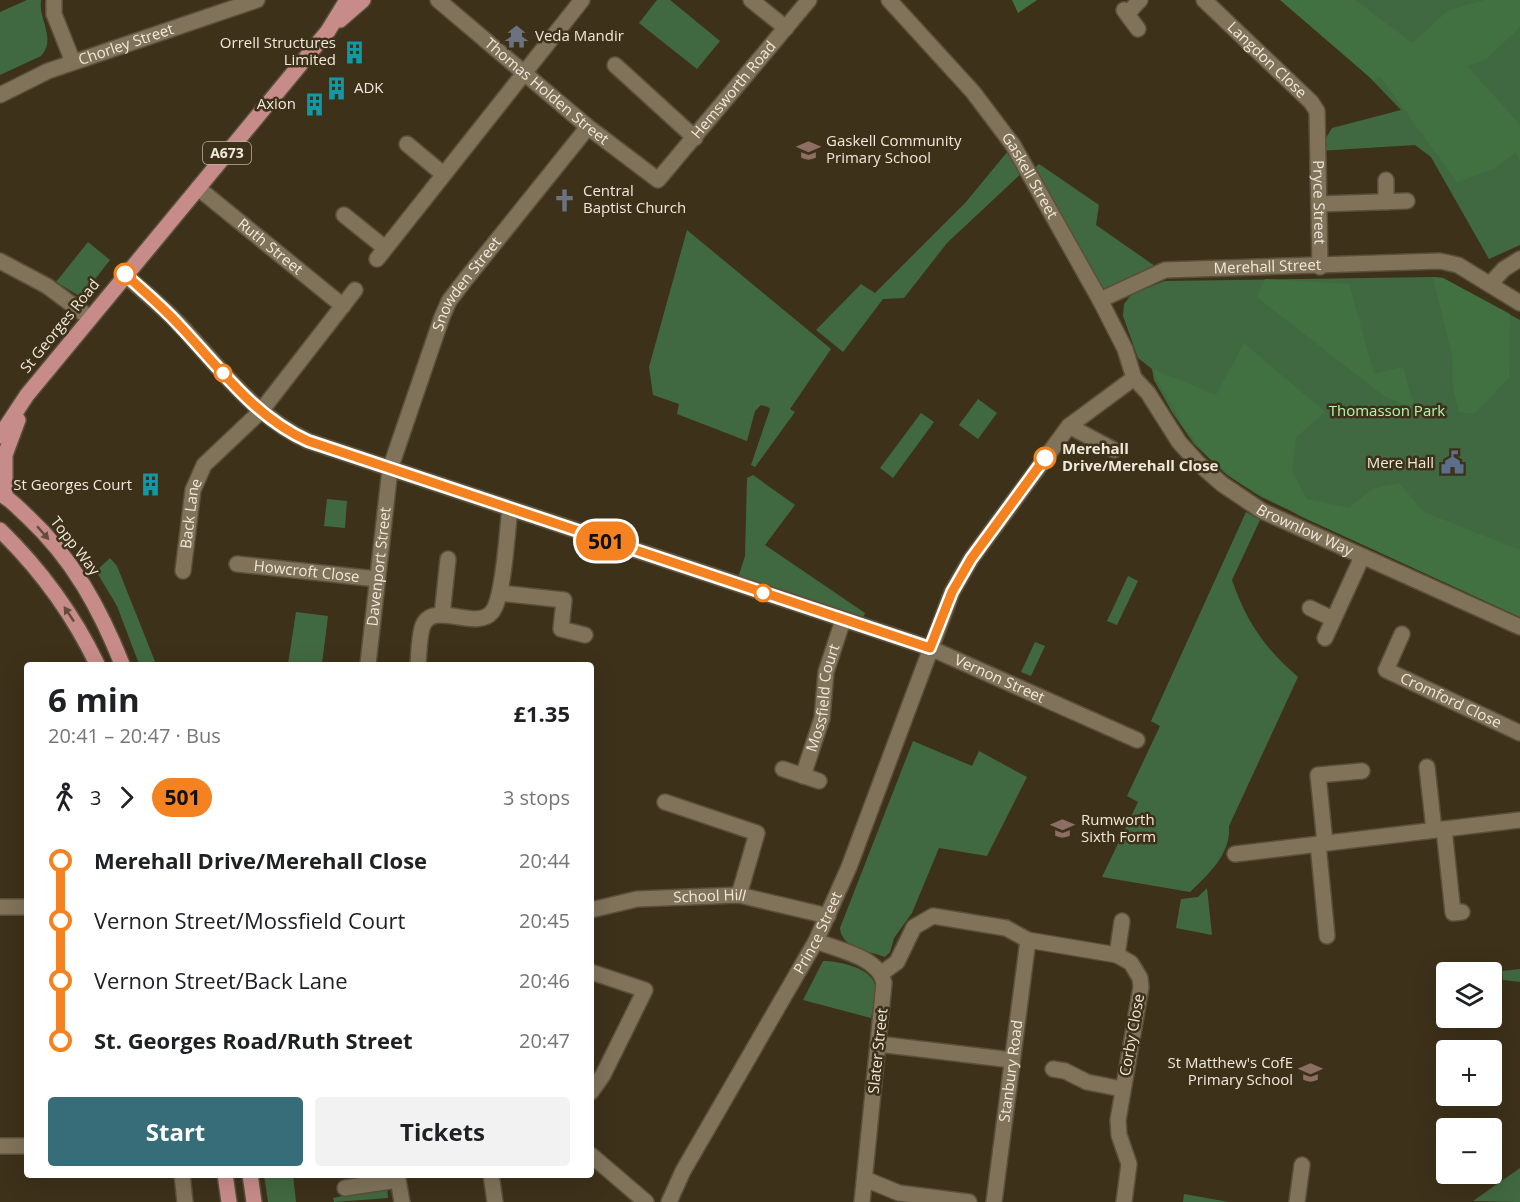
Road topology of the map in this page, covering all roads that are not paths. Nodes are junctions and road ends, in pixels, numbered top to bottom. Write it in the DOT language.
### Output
graph roads {
  1 [pos="54,0"];
  2 [pos="257,0"];
  3 [pos="363,0"];
  4 [pos="438,0"];
  5 [pos="582,0"];
  6 [pos="751,0"];
  7 [pos="809,0"];
  8 [pos="889,0"];
  9 [pos="1140,0"];
  10 [pos="1204,0"];
  11 [pos="341,4"];
  12 [pos="786,28"];
  13 [pos="1138,29"];
  14 [pos="328,31"];
  15 [pos="73,62"];
  16 [pos="624,70"];
  17 [pos="522,72"];
  18 [pos="0,95"];
  19 [pos="588,127"];
  20 [pos="1322,132"];
  21 [pos="695,138"];
  22 [pos="407,144"];
  23 [pos="443,174"];
  24 [pos="658,180"];
  25 [pos="1386,180"];
  26 [pos="198,188"];
  27 [pos="1407,201"];
  28 [pos="1386,202"];
  29 [pos="1319,204"];
  30 [pos="344,215"];
  31 [pos="1520,259"];
  32 [pos="0,261"];
  33 [pos="1320,267"];
  34 [pos="125,274"];
  35 [pos="1490,284"];
  36 [pos="355,290"];
  37 [pos="1100,300"];
  38 [pos="1520,303"];
  39 [pos="343,306"];
  40 [pos="90,318"];
  41 [pos="1134,378"];
  42 [pos="27,395"];
  43 [pos="261,411"];
  44 [pos="0,419"];
  45 [pos="1069,426"];
  46 [pos="0,436"];
  47 [pos="1100,442"];
  48 [pos="1114,450"];
  49 [pos="1091,455"];
  50 [pos="390,469"];
  51 [pos="3,495"];
  52 [pos="510,508"];
  53 [pos="0,530"];
  54 [pos="6,543"];
  55 [pos="1362,556"];
  56 [pos="448,559"];
  57 [pos="237,564"];
  58 [pos="183,571"];
  59 [pos="377,579"];
  60 [pos="500,593"];
  61 [pos="1310,608"];
  62 [pos="442,615"];
  63 [pos="1333,619"];
  64 [pos="843,620"];
  65 [pos="1520,627"];
  66 [pos="585,634"];
  67 [pos="1402,634"];
  68 [pos="1325,638"];
  69 [pos="930,648"];
  70 [pos="97,662"];
  71 [pos="121,662"];
  72 [pos="368,662"];
  73 [pos="418,662"];
  74 [pos="1520,733"];
  75 [pos="1137,740"];
  76 [pos="783,769"];
  77 [pos="1362,771"];
  78 [pos="803,776"];
  79 [pos="1445,777"];
  80 [pos="819,781"];
  81 [pos="665,802"];
  82 [pos="1520,820"];
  83 [pos="1439,830"];
  84 [pos="1322,844"];
  85 [pos="1235,854"];
  86 [pos="739,894"];
  87 [pos="0,907"];
  88 [pos="24,907"];
  89 [pos="594,909"];
  90 [pos="1462,912"];
  91 [pos="828,916"];
  92 [pos="1122,921"];
  93 [pos="1327,936"];
  94 [pos="1028,940"];
  95 [pos="816,941"];
  96 [pos="1117,955"];
  97 [pos="594,973"];
  98 [pos="882,973"];
  99 [pos="878,1044"];
  100 [pos="1012,1060"];
  101 [pos="1053,1069"];
  102 [pos="594,1088"];
  103 [pos="1122,1089"];
  104 [pos="0,1146"];
  105 [pos="24,1146"];
  106 [pos="594,1158"];
  107 [pos="1302,1165"];
  108 [pos="182,1178"];
  109 [pos="225,1178"];
  110 [pos="251,1178"];
  111 [pos="390,1178"];
  112 [pos="398,1178"];
  113 [pos="492,1178"];
  114 [pos="865,1179"];
  115 [pos="353,1183"];
  116 [pos="185,1202"];
  117 [pos="228,1202"];
  118 [pos="254,1202"];
  119 [pos="402,1202"];
  120 [pos="495,1202"];
  121 [pos="646,1202"];
  122 [pos="669,1202"];
  123 [pos="862,1202"];
  124 [pos="969,1202"];
  125 [pos="994,1202"];
  126 [pos="1124,1202"];
  127 [pos="1297,1202"];
  1 -- 15 [label="street"];
  2 -- 15 [label="street, Chorley Street"];
  3 -- 14 [label="main road, St Georges Road / A673"];
  4 -- 17 [label="street, Thomas Holden Street"];
  5 -- 17 [label="street"];
  6 -- 12 [label="street"];
  7 -- 12 [label="street, Hemsworth Road"];
  8 -- 37 [label="street, Gaskell Street"];
  9 -- 13 [label="street"];
  10 -- 20 [label="street, Langdon Close"];
  11 -- 14 [label="main road, St Georges Road / A673"];
  12 -- 21 [label="street, Hemsworth Road"];
  14 -- 26 [label="main road, St Georges Road / A673"];
  15 -- 18 [label="street, Chorley Street"];
  16 -- 21 [label="street"];
  17 -- 19 [label="street, Thomas Holden Street"];
  17 -- 23 [label="street"];
  19 -- 24 [label="street, Thomas Holden Street"];
  19 -- 50 [label="street, Snowden Street"];
  20 -- 29 [label="street, Pryce Street"];
  21 -- 24 [label="street, Hemsworth Road"];
  22 -- 23 [label="street"];
  23 -- 30 [label="street"];
  25 -- 28 [label="street"];
  26 -- 34 [label="main road, St Georges Road / A673"];
  26 -- 39 [label="street, Ruth Street"];
  27 -- 28 [label="street"];
  28 -- 29 [label="street"];
  29 -- 33 [label="street, Pryce Street"];
  31 -- 35 [label="street"];
  32 -- 40 [label="street"];
  33 -- 35 [label="street, Merehall Street"];
  33 -- 37 [label="street, Merehall Street"];
  34 -- 40 [label="main road, St Georges Road / A673"];
  34 -- 43 [label="street, Vernon Street"];
  35 -- 38 [label="street"];
  36 -- 39 [label="street, Back Lane"];
  37 -- 41 [label="street, Gaskell Street"];
  39 -- 43 [label="street, Back Lane"];
  40 -- 42 [label="main road, St Georges Road / A673"];
  41 -- 45 [label="street, Prince Street"];
  41 -- 55 [label="street, Brownlow Way"];
  42 -- 44 [label="main road, St Georges Road / A673"];
  42 -- 46 [label="main road, St Georges Road / A673"];
  42 -- 51 [label="main road, A673"];
  43 -- 50 [label="street, Vernon Street"];
  43 -- 58 [label="street, Back Lane"];
  45 -- 47 [label="street"];
  45 -- 69 [label="street, Prince Street"];
  47 -- 48 [label="street"];
  47 -- 49 [label="street"];
  50 -- 52 [label="street, Vernon Street"];
  50 -- 59 [label="street, Davenport Street"];
  51 -- 71 [label="main road, Topp Way / A673, one-way"];
  52 -- 60 [label="street"];
  52 -- 64 [label="street, Vernon Street"];
  53 -- 54 [label="main road"];
  70 -- 54 [label="main road, one-way"];
  55 -- 63 [label="street"];
  55 -- 65 [label="street, Brownlow Way"];
  56 -- 62 [label="street"];
  57 -- 59 [label="street, Howcroft Close"];
  59 -- 72 [label="street, Davenport Street"];
  60 -- 62 [label="street"];
  60 -- 66 [label="street"];
  61 -- 63 [label="street"];
  62 -- 73 [label="street"];
  63 -- 68 [label="street"];
  64 -- 69 [label="street, Vernon Street"];
  64 -- 78 [label="street, Mossfield Court"];
  67 -- 74 [label="street, Cromford Close"];
  69 -- 75 [label="street, Vernon Street"];
  69 -- 91 [label="street, Prince Street"];
  76 -- 78 [label="street"];
  77 -- 84 [label="street"];
  78 -- 80 [label="street"];
  79 -- 83 [label="street"];
  81 -- 86 [label="street"];
  82 -- 83 [label="street"];
  83 -- 84 [label="street"];
  83 -- 90 [label="street"];
  84 -- 85 [label="street"];
  84 -- 93 [label="street"];
  86 -- 89 [label="street, School Hill"];
  86 -- 91 [label="street, School Hill"];
  87 -- 88 [label="street"];
  91 -- 95 [label="street, Prince Street"];
  92 -- 96 [label="street"];
  94 -- 96 [label="street"];
  94 -- 98 [label="street"];
  94 -- 100 [label="street, Stanbury Road"];
  95 -- 98 [label="street"];
  95 -- 122 [label="street, Prince Street"];
  96 -- 103 [label="street, Corby Close"];
  97 -- 102 [label="street"];
  98 -- 99 [label="street, Slater Street"];
  99 -- 100 [label="street"];
  99 -- 114 [label="street, Slater Street"];
  100 -- 125 [label="street, Stanbury Road"];
  101 -- 103 [label="street"];
  103 -- 126 [label="street, Corby Close"];
  104 -- 105 [label="street"];
  106 -- 121 [label="street"];
  107 -- 127 [label="street"];
  108 -- 116 [label="street"];
  109 -- 117 [label="main road"];
  110 -- 118 [label="main road"];
  111 -- 115 [label="street"];
  112 -- 119 [label="street"];
  113 -- 120 [label="street"];
  114 -- 123 [label="street, Slater Street"];
  114 -- 124 [label="street"];
}
